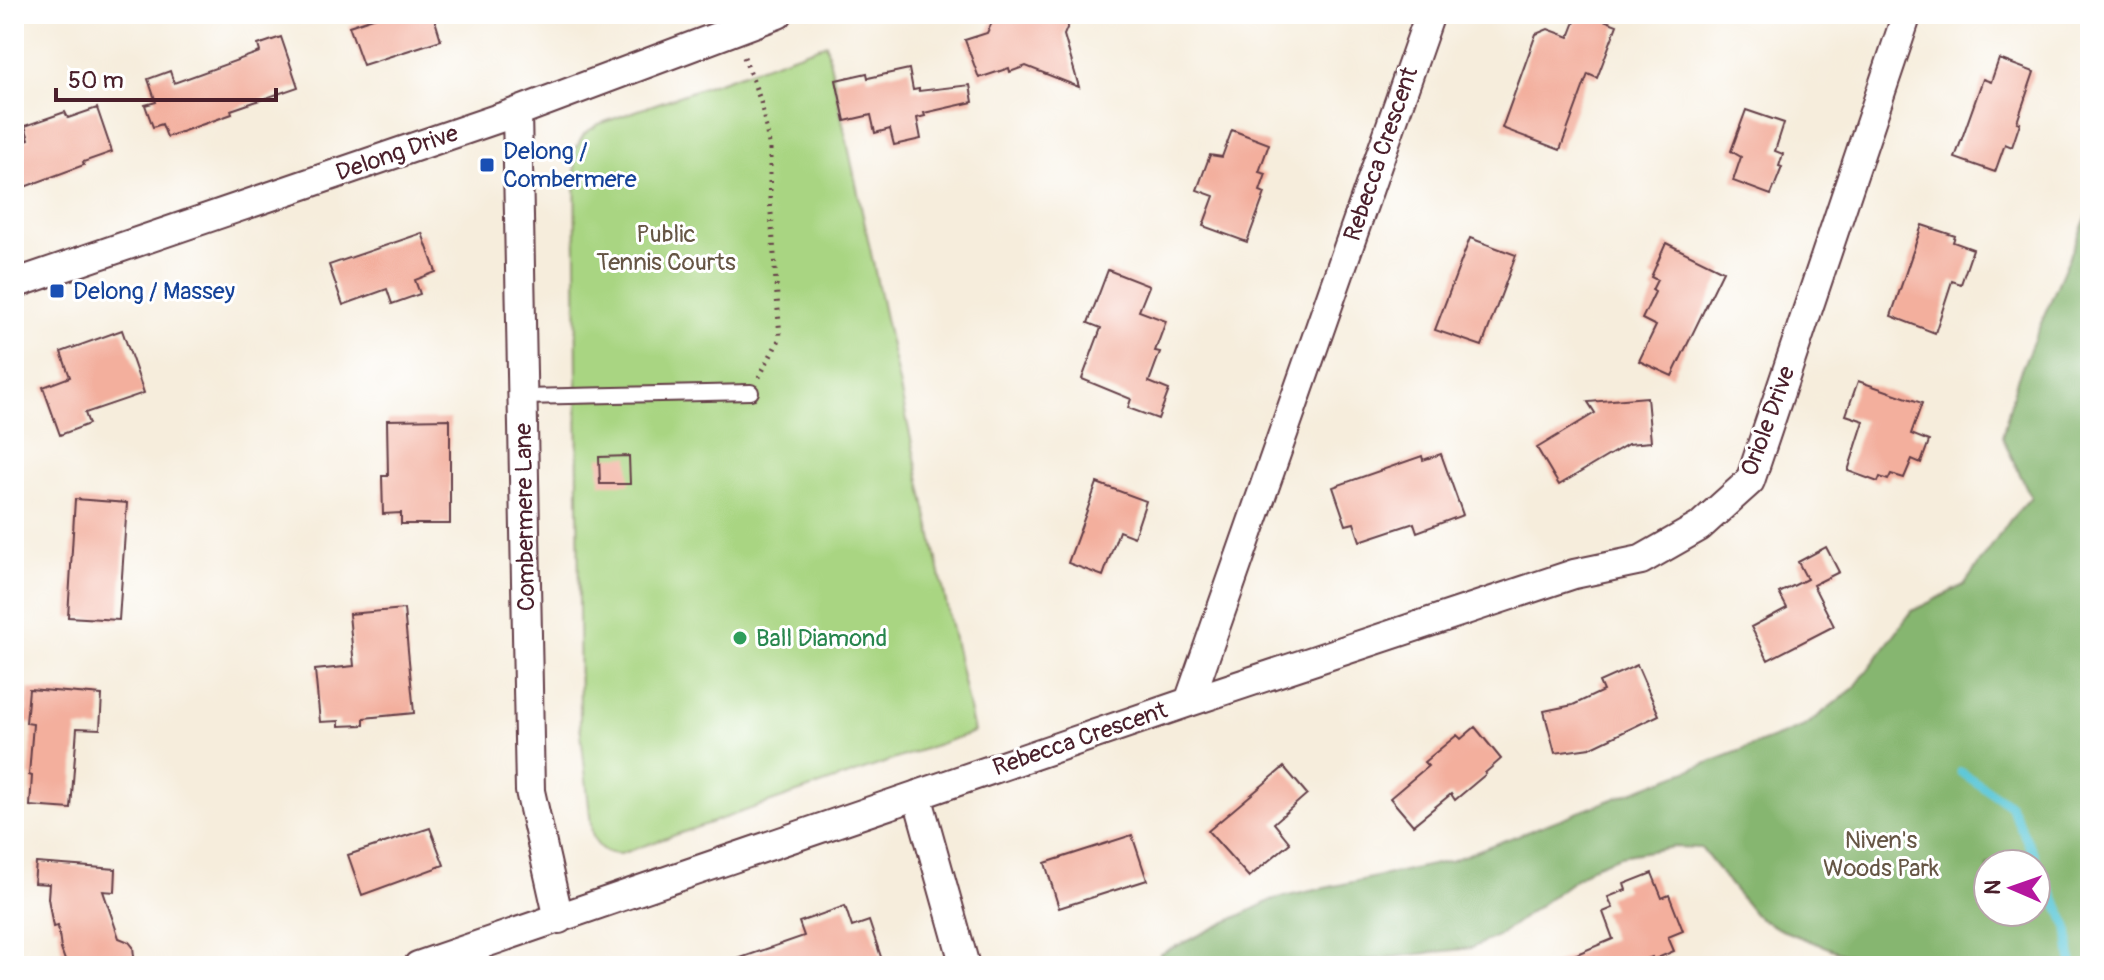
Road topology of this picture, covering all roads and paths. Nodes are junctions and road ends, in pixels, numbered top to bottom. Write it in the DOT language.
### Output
graph roads {
  1 [pos="778,14"];
  2 [pos="1430,14"];
  3 [pos="1907,14"];
  4 [pos="732,30"];
  5 [pos="517,112"];
  6 [pos="14,284"];
  7 [pos="751,392"];
  8 [pos="523,397"];
  9 [pos="1189,702"];
  10 [pos="917,795"];
  11 [pos="559,919"];
  12 [pos="418,966"];
  13 [pos="965,966"];
  1 -- 4 [label="street, Delong Drive"];
  2 -- 9 [label="street, Rebecca Crescent"];
  3 -- 9 [label="street, Oriole Drive"];
  4 -- 5 [label="street, Delong Drive"];
  4 -- 7 [label="path"];
  5 -- 6 [label="street, Delong Drive"];
  5 -- 8 [label="street, Combermere Lane"];
  7 -- 8 [label="lane"];
  8 -- 11 [label="street, Combermere Lane"];
  9 -- 10 [label="street, Rebecca Crescent"];
  10 -- 11 [label="street, Rebecca Crescent"];
  10 -- 13 [label="street"];
  11 -- 12 [label="street, Rebecca Crescent"];
}
